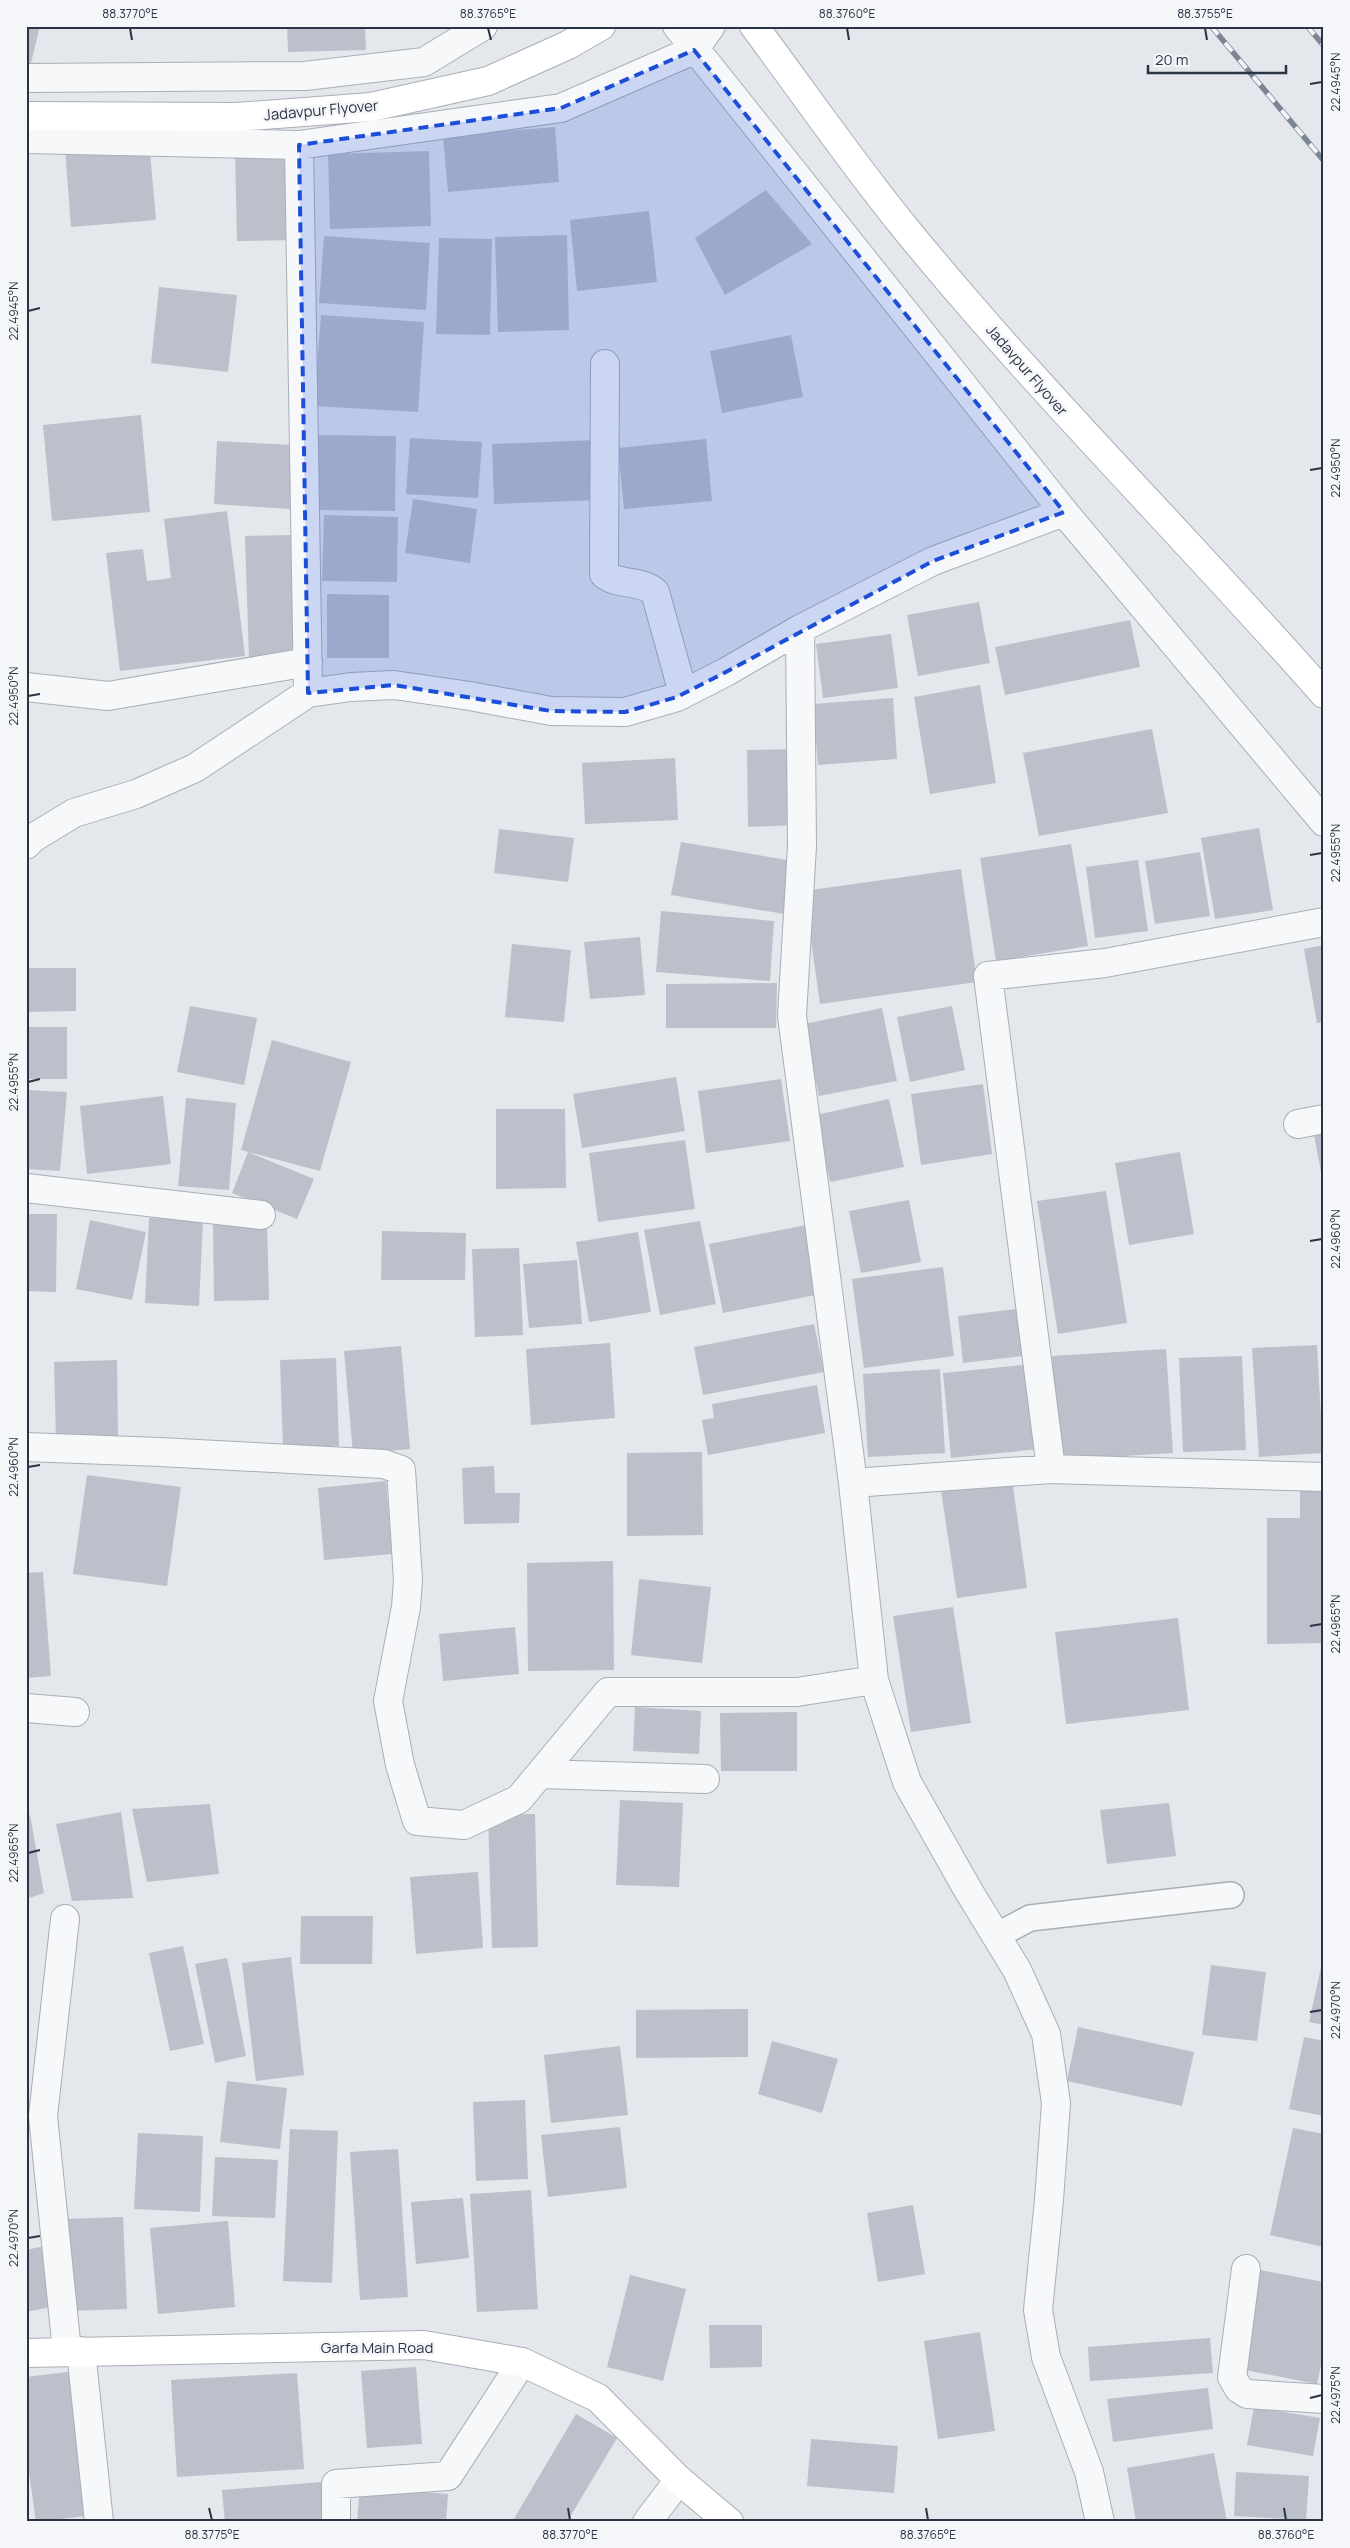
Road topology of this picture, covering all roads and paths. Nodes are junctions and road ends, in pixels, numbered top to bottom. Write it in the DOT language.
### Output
graph roads {
  1 [pos="483,26"];
  2 [pos="601,26"];
  3 [pos="677,26"];
  4 [pos="711,26"];
  5 [pos="754,26"];
  6 [pos="694,50"];
  7 [pos="26,78"];
  8 [pos="26,116"];
  9 [pos="26,138"];
  10 [pos="298,145"];
  11 [pos="605,364"];
  12 [pos="1064,512"];
  13 [pos="800,629"];
  14 [pos="308,662"];
  15 [pos="26,687"];
  16 [pos="308,693"];
  17 [pos="683,693"];
  18 [pos="1324,694"];
  19 [pos="1324,822"];
  20 [pos="26,845"];
  21 [pos="1324,922"];
  22 [pos="26,1188"];
  23 [pos="261,1215"];
  24 [pos="26,1447"];
  25 [pos="1051,1469"];
  26 [pos="1324,1477"];
  27 [pos="853,1484"];
  28 [pos="874,1680"];
  29 [pos="26,1708"];
  30 [pos="75,1712"];
  31 [pos="540,1774"];
  32 [pos="705,1780"];
  33 [pos="1231,1895"];
  34 [pos="65,1919"];
  35 [pos="996,1936"];
  36 [pos="1246,2269"];
  37 [pos="74,2351"];
  38 [pos="26,2353"];
  39 [pos="522,2362"];
  40 [pos="1324,2400"];
  41 [pos="680,2480"];
  42 [pos="99,2522"];
  43 [pos="336,2522"];
  44 [pos="647,2522"];
  45 [pos="729,2522"];
  46 [pos="1100,2522"];
  1 -- 7 [label="street"];
  2 -- 8 [label="main road, Jadavpur Flyover"];
  3 -- 6 [label="street"];
  4 -- 6 [label="street"];
  5 -- 18 [label="main road, Jadavpur Flyover"];
  6 -- 10 [label="street"];
  6 -- 12 [label="street"];
  9 -- 10 [label="street"];
  10 -- 14 [label="street"];
  11 -- 17 [label="street"];
  12 -- 13 [label="street"];
  12 -- 19 [label="street"];
  13 -- 17 [label="street"];
  13 -- 27 [label="street"];
  14 -- 15 [label="street"];
  14 -- 16 [label="street"];
  16 -- 17 [label="street"];
  16 -- 20 [label="street"];
  21 -- 25 [label="street"];
  22 -- 23 [label="street"];
  24 -- 31 [label="street"];
  25 -- 26 [label="street"];
  25 -- 27 [label="street"];
  27 -- 28 [label="street"];
  28 -- 31 [label="street"];
  28 -- 35 [label="street"];
  29 -- 30 [label="street"];
  31 -- 32 [label="street"];
  33 -- 35 [label="lane"];
  34 -- 37 [label="street"];
  35 -- 46 [label="street"];
  36 -- 40 [label="street"];
  37 -- 38 [label="main road, Garfa Main Road"];
  37 -- 39 [label="main road, Garfa Main Road"];
  37 -- 42 [label="street"];
  39 -- 41 [label="main road, Garfa Main Road"];
  39 -- 43 [label="street"];
  41 -- 44 [label="street"];
  41 -- 45 [label="main road, Garfa Main Road"];
}
